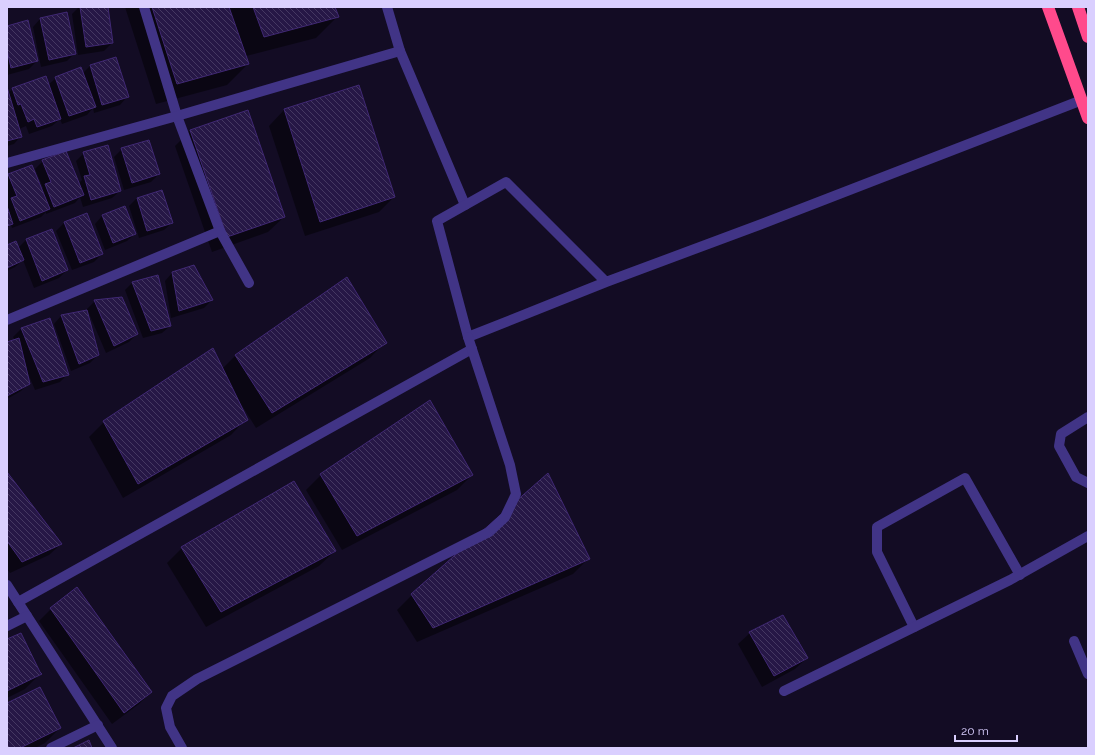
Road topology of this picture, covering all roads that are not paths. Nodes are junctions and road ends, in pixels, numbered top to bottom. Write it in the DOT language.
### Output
graph roads {
  1 [pos="144,7"];
  2 [pos="387,7"];
  3 [pos="1048,7"];
  4 [pos="1078,7"];
  5 [pos="1088,37"];
  6 [pos="400,51"];
  7 [pos="1082,100"];
  8 [pos="177,116"];
  9 [pos="1088,118"];
  10 [pos="7,163"];
  11 [pos="465,205"];
  12 [pos="220,231"];
  13 [pos="606,282"];
  14 [pos="249,283"];
  15 [pos="7,320"];
  16 [pos="468,337"];
  17 [pos="472,348"];
  18 [pos="1088,417"];
  19 [pos="1088,483"];
  20 [pos="1088,536"];
  21 [pos="1020,574"];
  22 [pos="7,585"];
  23 [pos="18,602"];
  24 [pos="27,616"];
  25 [pos="7,626"];
  26 [pos="914,628"];
  27 [pos="1074,641"];
  28 [pos="1088,674"];
  29 [pos="784,690"];
  30 [pos="98,725"];
  31 [pos="51,748"];
  32 [pos="112,748"];
  33 [pos="182,748"];
  1 -- 8 [label="street"];
  2 -- 6 [label="street"];
  3 -- 7 [label="highway"];
  4 -- 5 [label="highway"];
  6 -- 8 [label="street"];
  6 -- 11 [label="street"];
  7 -- 9 [label="highway"];
  7 -- 13 [label="street"];
  8 -- 10 [label="street"];
  8 -- 12 [label="street"];
  11 -- 13 [label="street"];
  11 -- 16 [label="street"];
  12 -- 14 [label="street"];
  12 -- 15 [label="street"];
  13 -- 16 [label="street"];
  16 -- 17 [label="street"];
  17 -- 23 [label="street"];
  17 -- 33 [label="street"];
  18 -- 19 [label="street"];
  20 -- 21 [label="street"];
  21 -- 26 [label="street"];
  21 -- 26 [label="street"];
  22 -- 23 [label="street"];
  23 -- 24 [label="street"];
  24 -- 25 [label="street"];
  24 -- 30 [label="street"];
  26 -- 29 [label="street"];
  27 -- 28 [label="street"];
  30 -- 31 [label="street"];
  30 -- 32 [label="street"];
}
